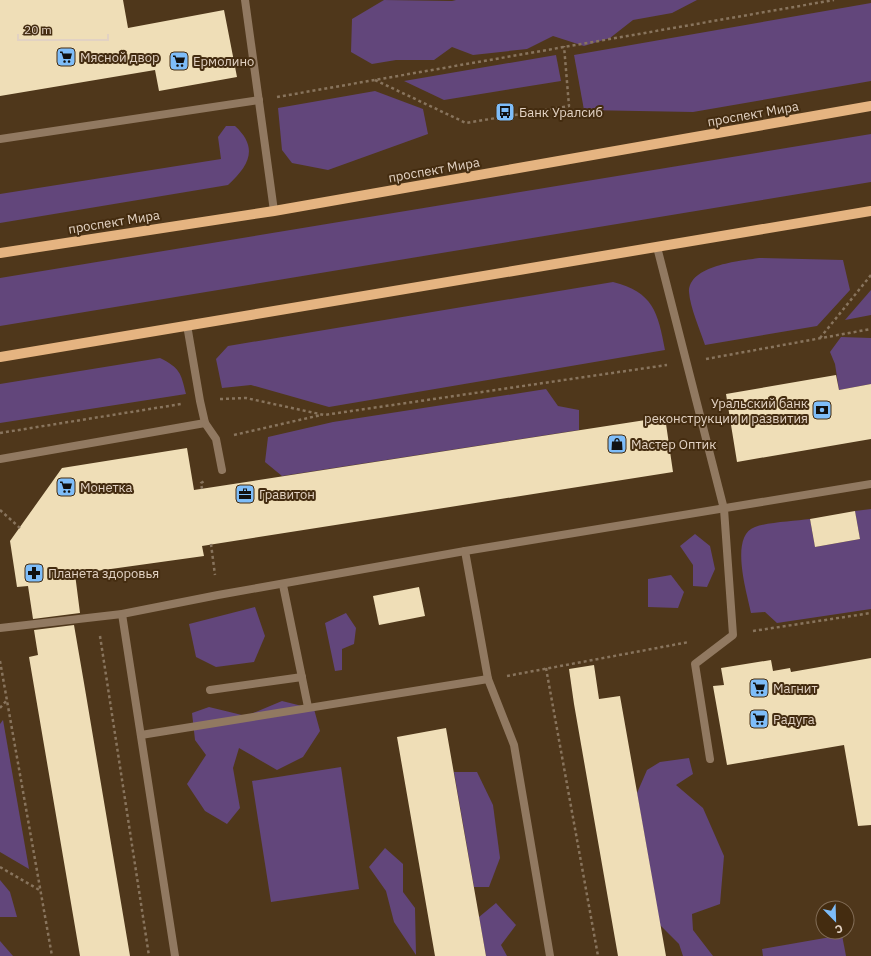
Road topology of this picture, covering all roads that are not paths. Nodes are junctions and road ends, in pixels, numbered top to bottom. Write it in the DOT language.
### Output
graph roads {
  1 [pos="245,0"];
  2 [pos="258,100"];
  3 [pos="871,106"];
  4 [pos="0,139"];
  5 [pos="274,211"];
  6 [pos="871,211"];
  7 [pos="657,247"];
  8 [pos="0,253"];
  9 [pos="187,325"];
  10 [pos="0,357"];
  11 [pos="205,423"];
  12 [pos="0,459"];
  13 [pos="222,470"];
  14 [pos="871,484"];
  15 [pos="724,509"];
  16 [pos="465,551"];
  17 [pos="283,584"];
  18 [pos="122,614"];
  19 [pos="0,628"];
  20 [pos="302,677"];
  21 [pos="488,679"];
  22 [pos="210,690"];
  23 [pos="308,707"];
  24 [pos="141,735"];
  25 [pos="710,759"];
  26 [pos="175,956"];
  27 [pos="550,956"];
  1 -- 2 [label="lane"];
  2 -- 4 [label="lane"];
  2 -- 5 [label="lane"];
  3 -- 5 [label="main road, проспект Мира"];
  5 -- 8 [label="main road, проспект Мира"];
  6 -- 7 [label="main road"];
  7 -- 9 [label="main road"];
  7 -- 15 [label="lane"];
  9 -- 10 [label="main road"];
  9 -- 11 [label="lane"];
  11 -- 12 [label="lane"];
  11 -- 13 [label="lane"];
  14 -- 15 [label="lane"];
  15 -- 16 [label="lane"];
  15 -- 25 [label="lane"];
  16 -- 17 [label="lane"];
  16 -- 21 [label="lane"];
  17 -- 18 [label="lane"];
  17 -- 20 [label="lane"];
  18 -- 19 [label="lane"];
  18 -- 24 [label="lane"];
  20 -- 22 [label="lane"];
  20 -- 23 [label="lane"];
  21 -- 23 [label="lane"];
  21 -- 27 [label="lane"];
  23 -- 24 [label="lane"];
  24 -- 26 [label="lane"];
}
